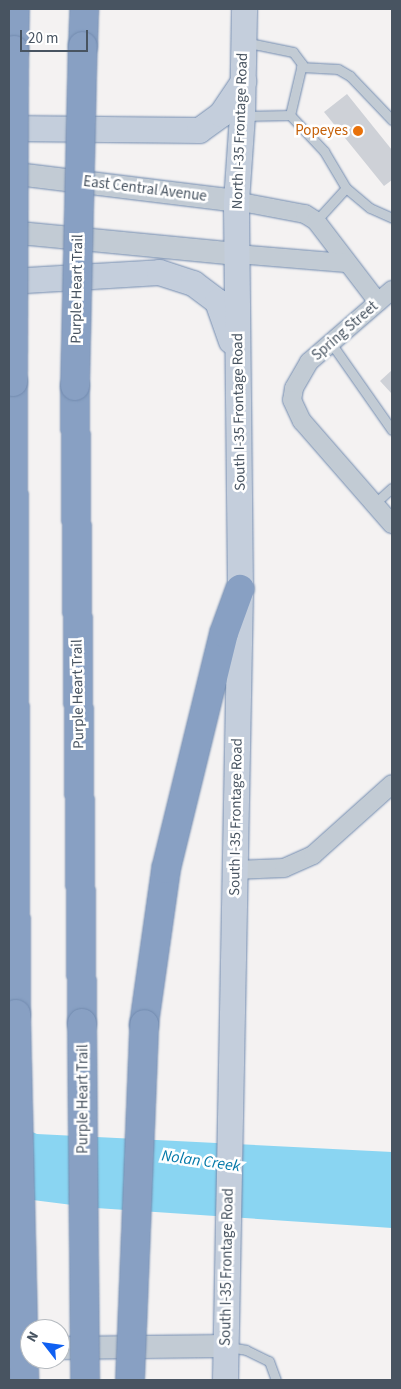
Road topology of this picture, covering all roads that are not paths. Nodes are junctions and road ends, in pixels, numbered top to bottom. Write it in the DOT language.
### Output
graph roads {
  1 [pos="16,9"];
  2 [pos="84,9"];
  3 [pos="244,9"];
  4 [pos="244,42"];
  5 [pos="301,67"];
  6 [pos="243,81"];
  7 [pos="290,115"];
  8 [pos="242,116"];
  9 [pos="392,120"];
  10 [pos="9,128"];
  11 [pos="9,173"];
  12 [pos="346,188"];
  13 [pos="236,200"];
  14 [pos="392,218"];
  15 [pos="316,222"];
  16 [pos="9,232"];
  17 [pos="236,254"];
  18 [pos="346,263"];
  19 [pos="9,281"];
  20 [pos="392,290"];
  21 [pos="378,302"];
  22 [pos="331,342"];
  23 [pos="240,413"];
  24 [pos="392,430"];
  25 [pos="392,488"];
  26 [pos="374,504"];
  27 [pos="392,524"];
  28 [pos="240,589"];
  29 [pos="392,784"];
  30 [pos="235,870"];
  31 [pos="9,1302"];
  32 [pos="226,1346"];
  33 [pos="70,1348"];
  34 [pos="22,1380"];
  35 [pos="85,1380"];
  36 [pos="130,1380"];
  37 [pos="225,1380"];
  38 [pos="276,1380"];
  1 -- 34 [label="highway, bridge"];
  2 -- 35 [label="highway, Purple Heart Trail, bridge"];
  3 -- 4 [label="main road, North I-35 Frontage Road"];
  4 -- 5 [label="lane"];
  4 -- 6 [label="main road, North I-35 Frontage Road"];
  5 -- 7 [label="lane"];
  5 -- 9 [label="lane"];
  6 -- 8 [label="main road, North I-35 Frontage Road"];
  6 -- 10 [label="main road"];
  7 -- 8 [label="lane"];
  7 -- 12 [label="lane"];
  8 -- 13 [label="main road, North I-35 Frontage Road"];
  11 -- 13 [label="street, East Central Avenue"];
  12 -- 14 [label="lane"];
  12 -- 15 [label="lane"];
  13 -- 15 [label="street, East Central Avenue"];
  13 -- 17 [label="main road, North I-35 Frontage Road"];
  15 -- 18 [label="street, East Central Avenue"];
  16 -- 17 [label="street"];
  17 -- 18 [label="street"];
  17 -- 23 [label="main road, South I-35 Frontage Road"];
  18 -- 21 [label="street, East Central Avenue"];
  19 -- 23 [label="main road"];
  20 -- 21 [label="street, Spring Street"];
  21 -- 22 [label="street, Spring Street"];
  22 -- 24 [label="lane"];
  22 -- 26 [label="street, Spring Street"];
  23 -- 28 [label="main road, South I-35 Frontage Road"];
  25 -- 26 [label="lane"];
  26 -- 27 [label="street"];
  28 -- 30 [label="main road, South I-35 Frontage Road"];
  28 -- 36 [label="highway, bridge"];
  29 -- 30 [label="street"];
  30 -- 32 [label="main road, South I-35 Frontage Road"];
  31 -- 34 [label="highway"];
  32 -- 33 [label="street"];
  32 -- 37 [label="main road, South I-35 Frontage Road"];
  32 -- 38 [label="lane"];
}
